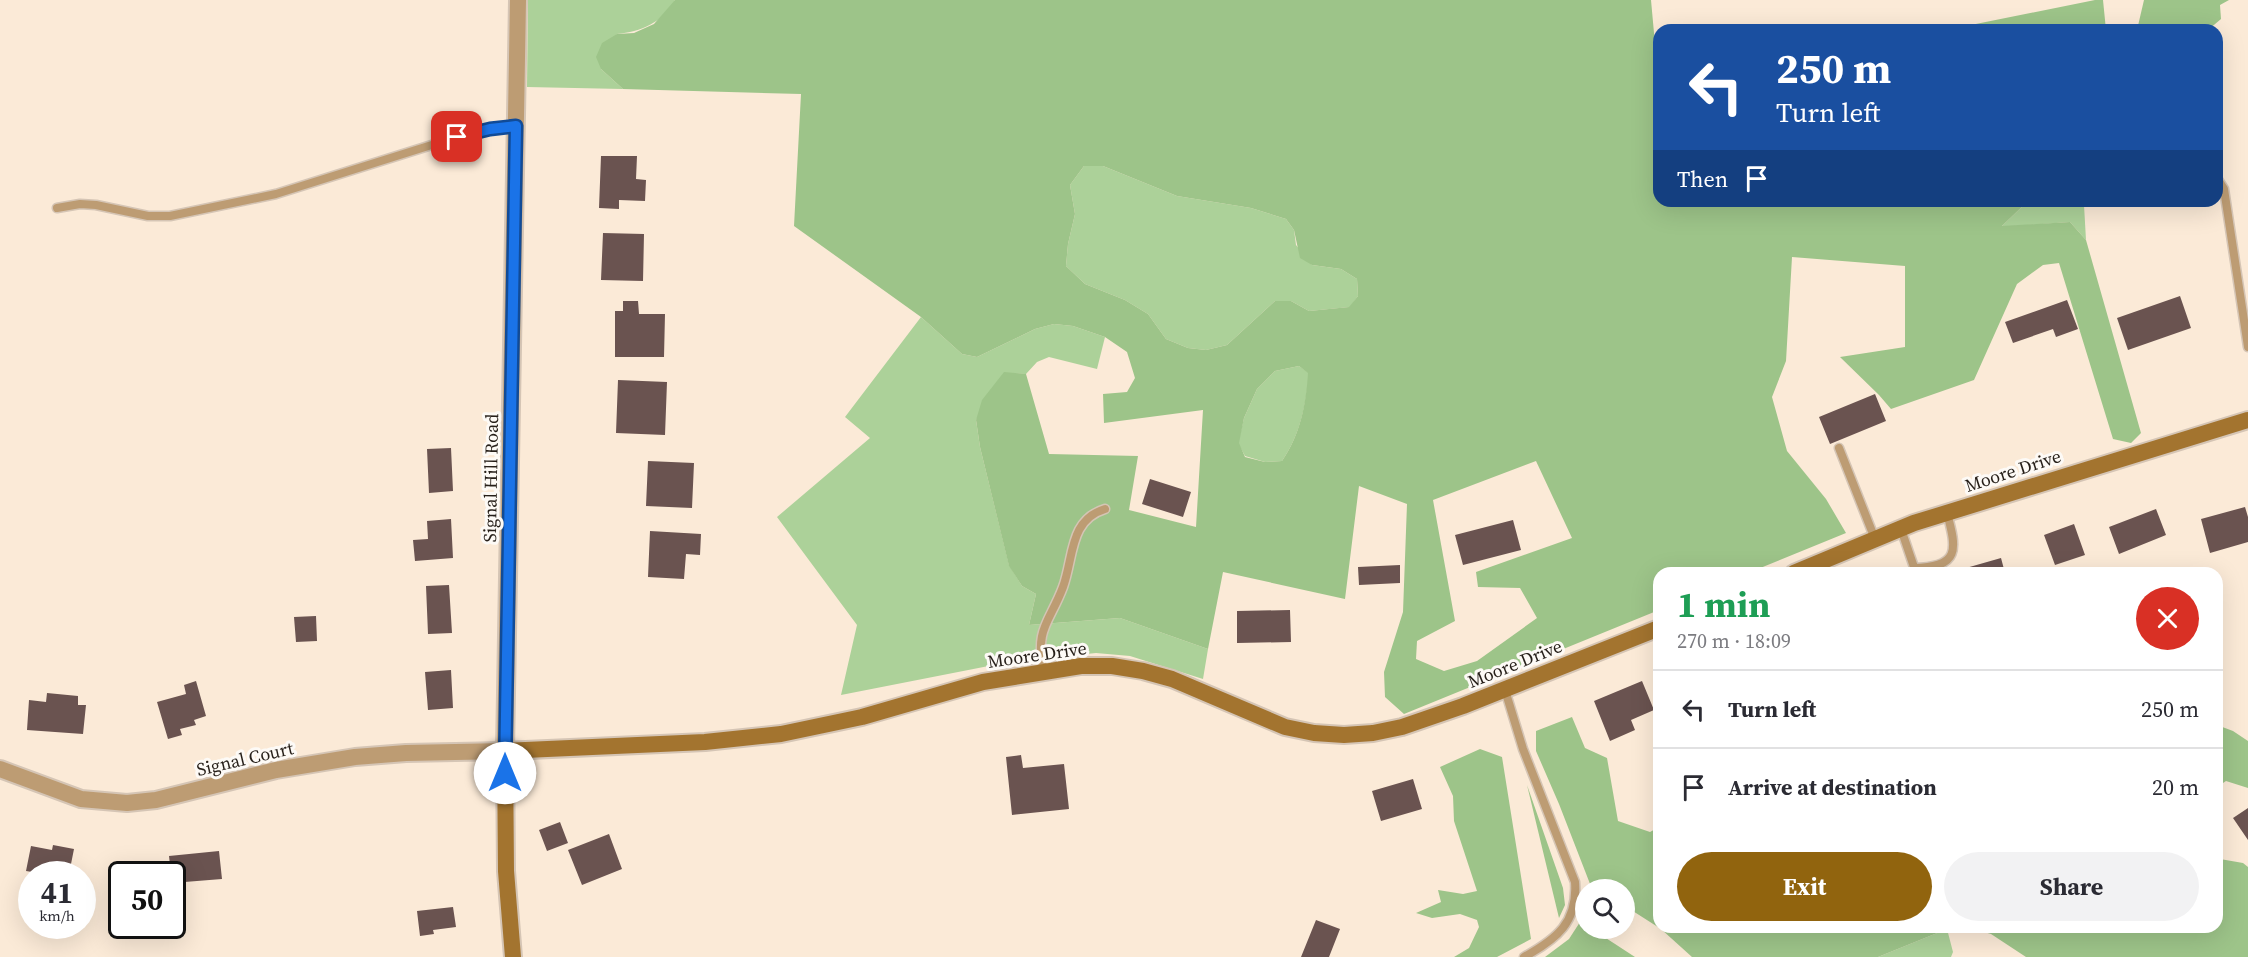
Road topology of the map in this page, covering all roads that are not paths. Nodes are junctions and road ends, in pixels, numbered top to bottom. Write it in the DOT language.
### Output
graph roads {
  1 [pos="518,0"];
  2 [pos="516,126"];
  3 [pos="2223,187"];
  4 [pos="57,208"];
  5 [pos="2248,346"];
  6 [pos="2248,420"];
  7 [pos="1839,448"];
  8 [pos="1106,509"];
  9 [pos="1947,513"];
  10 [pos="1901,529"];
  11 [pos="1875,539"];
  12 [pos="1808,567"];
  13 [pos="1914,567"];
  14 [pos="1934,567"];
  15 [pos="1653,630"];
  16 [pos="1044,670"];
  17 [pos="1504,690"];
  18 [pos="505,751"];
  19 [pos="0,769"];
  20 [pos="513,957"];
  21 [pos="1524,957"];
  1 -- 2 [label="street, Signal Hill Road"];
  2 -- 4 [label="lane"];
  2 -- 18 [label="street, Signal Hill Road"];
  3 -- 5 [label="lane"];
  6 -- 9 [label="main road, Moore Drive"];
  7 -- 11 [label="lane"];
  8 -- 16 [label="lane"];
  9 -- 10 [label="main road, Moore Drive"];
  9 -- 14 [label="lane"];
  10 -- 11 [label="main road, Moore Drive"];
  10 -- 13 [label="lane"];
  11 -- 12 [label="main road, Moore Drive"];
  15 -- 17 [label="main road, Moore Drive"];
  16 -- 17 [label="main road, Moore Drive"];
  16 -- 18 [label="main road, Moore Drive"];
  17 -- 21 [label="lane"];
  18 -- 19 [label="street, Signal Court"];
  18 -- 20 [label="main road, Signal Hill Road"];
}
